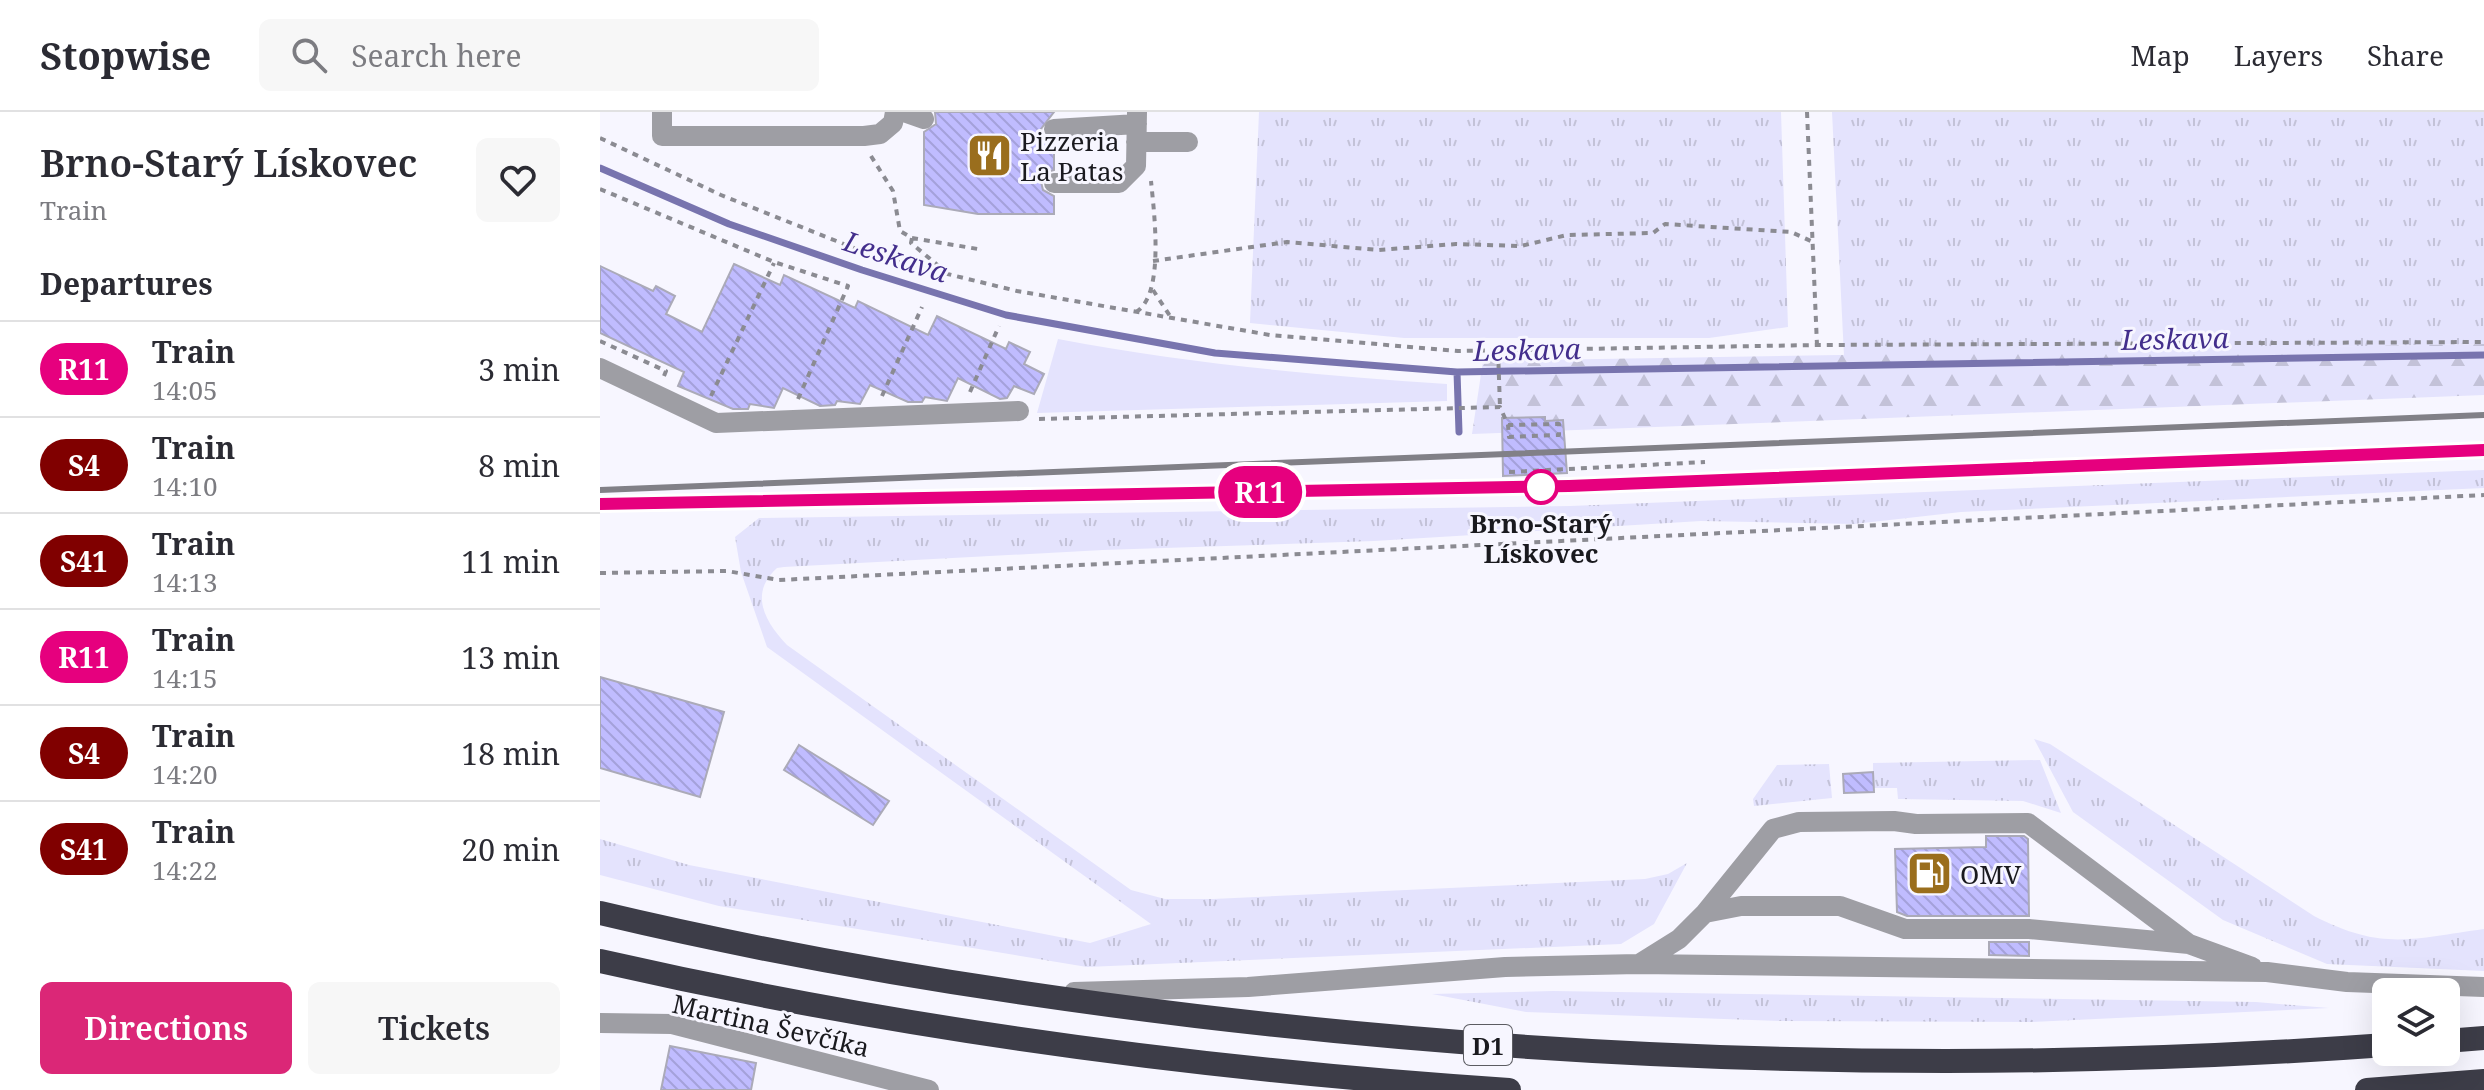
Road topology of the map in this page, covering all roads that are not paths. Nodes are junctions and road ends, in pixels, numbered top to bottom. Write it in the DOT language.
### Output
graph roads {
  1 [pos="662,112"];
  2 [pos="895,112"];
  3 [pos="904,112"];
  4 [pos="924,119"];
  5 [pos="1054,129"];
  6 [pos="1140,130"];
  7 [pos="1188,142"];
  8 [pos="1054,183"];
  9 [pos="600,368"];
  10 [pos="1024,415"];
  11 [pos="600,913"];
  12 [pos="1705,913"];
  13 [pos="2189,944"];
  14 [pos="600,961"];
  15 [pos="1638,964"];
  16 [pos="2267,972"];
  17 [pos="2484,987"];
  18 [pos="1020,994"];
  19 [pos="600,1023"];
  20 [pos="2484,1038"];
  21 [pos="2460,1040"];
  22 [pos="2372,1046"];
  23 [pos="2484,1081"];
  24 [pos="929,1090"];
  25 [pos="1509,1090"];
  26 [pos="2367,1090"];
  1 -- 2 [label="street"];
  3 -- 4 [label="street"];
  5 -- 6 [label="street"];
  6 -- 7 [label="street"];
  6 -- 8 [label="street"];
  9 -- 10 [label="street"];
  11 -- 18 [label="highway, D1"];
  12 -- 13 [label="street"];
  12 -- 13 [label="street"];
  12 -- 15 [label="street"];
  13 -- 16 [label="street"];
  14 -- 25 [label="highway, D1"];
  15 -- 16 [label="street"];
  15 -- 18 [label="street"];
  16 -- 17 [label="street"];
  18 -- 22 [label="highway, D1"];
  19 -- 24 [label="street, Martina Ševčíka"];
  20 -- 21 [label="highway"];
  23 -- 26 [label="highway"];
}
